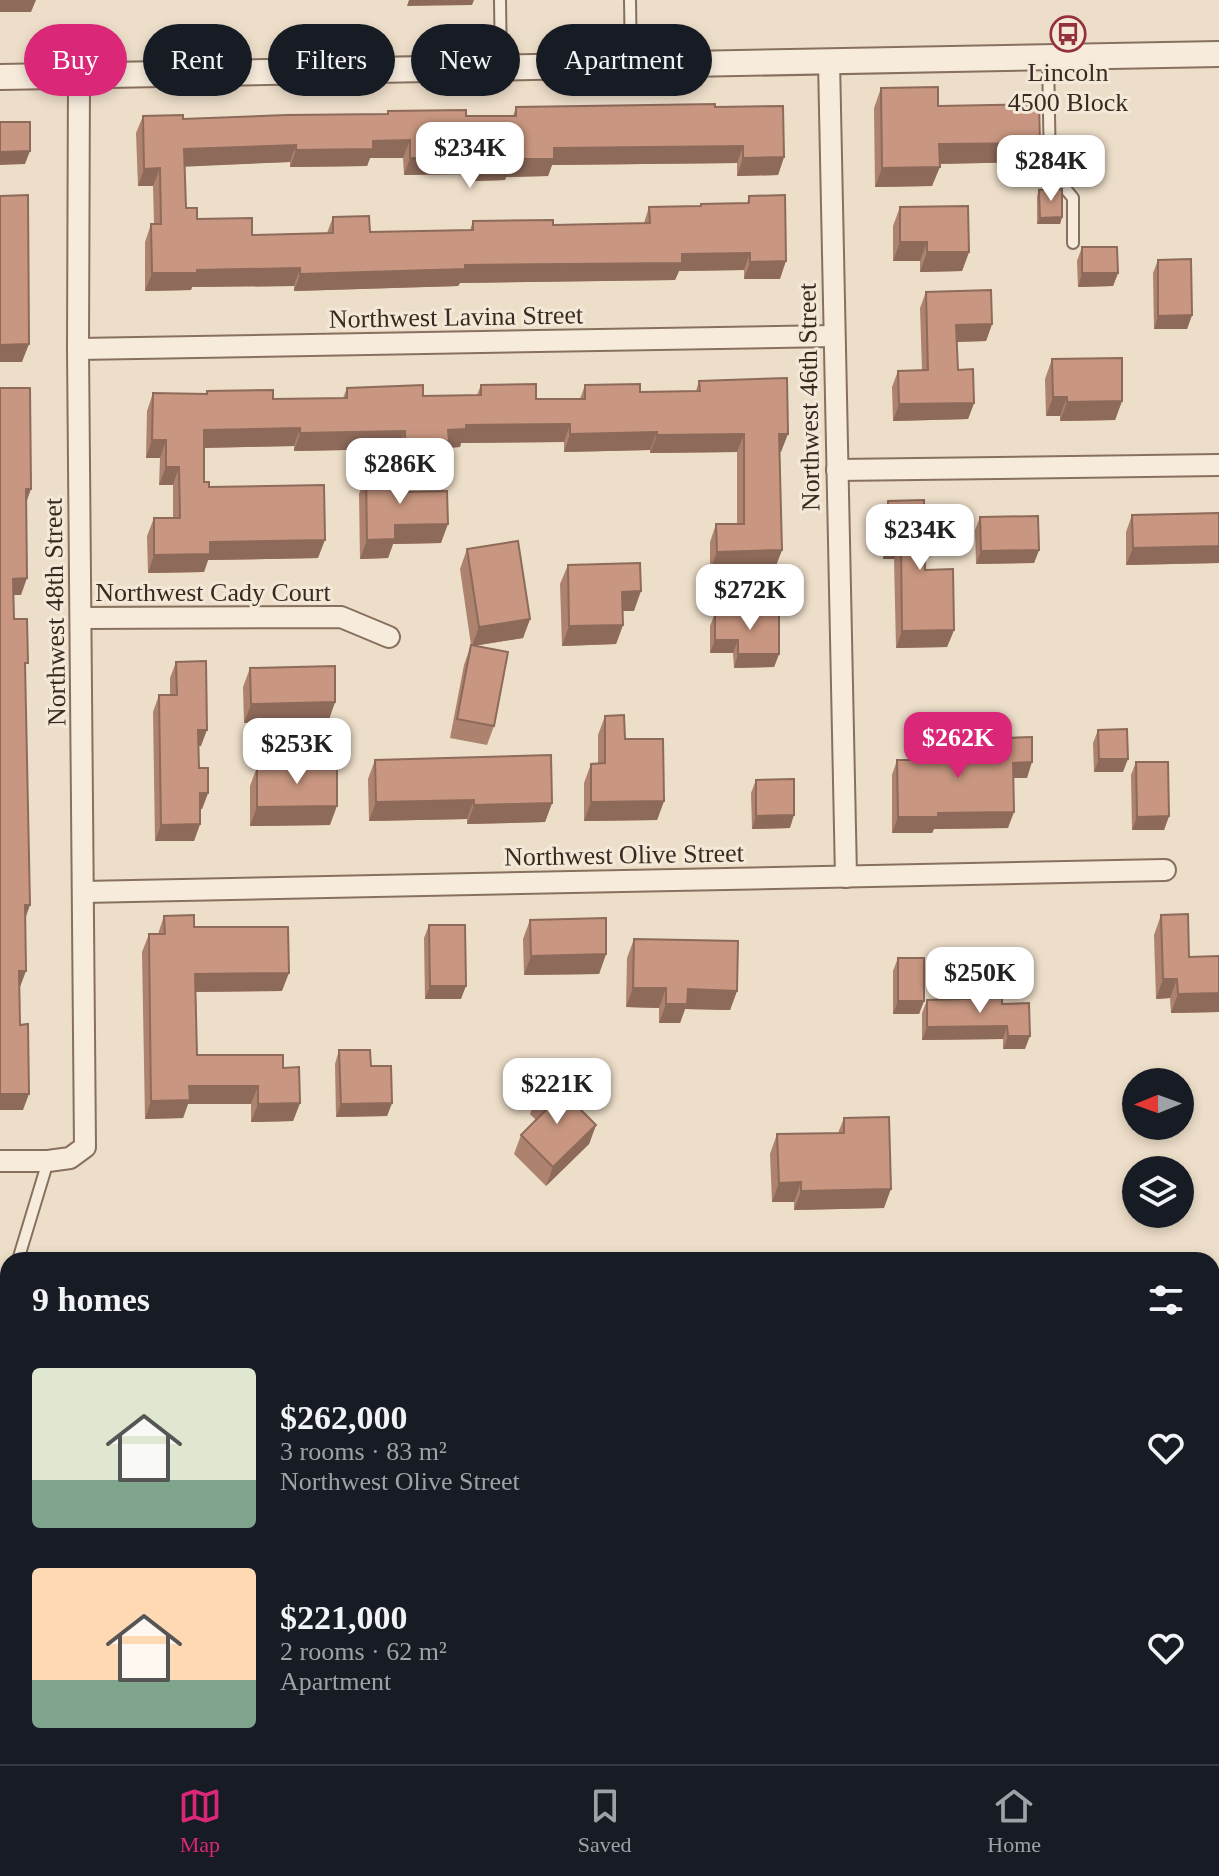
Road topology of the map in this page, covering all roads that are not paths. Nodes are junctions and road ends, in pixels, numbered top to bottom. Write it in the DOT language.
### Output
graph roads {
  1 [pos="500,0"];
  2 [pos="630,0"];
  3 [pos="500,24"];
  4 [pos="630,24"];
  5 [pos="1219,54"];
  6 [pos="1048,57"];
  7 [pos="829,61"];
  8 [pos="712,63"];
  9 [pos="411,69"];
  10 [pos="127,75"];
  11 [pos="0,77"];
  12 [pos="24,77"];
  13 [pos="79,96"];
  14 [pos="1073,243"];
  15 [pos="834,336"];
  16 [pos="78,349"];
  17 [pos="1219,465"];
  18 [pos="837,470"];
  19 [pos="81,618"];
  20 [pos="389,637"];
  21 [pos="1165,870"];
  22 [pos="846,877"];
  23 [pos="83,892"];
  24 [pos="0,1161"];
  25 [pos="48,1161"];
  26 [pos="20,1252"];
  1 -- 3 [label="lane"];
  2 -- 4 [label="lane"];
  5 -- 6 [label="street"];
  6 -- 7 [label="street"];
  6 -- 14 [label="lane"];
  7 -- 8 [label="street"];
  7 -- 15 [label="street, Northwest 46th Street"];
  9 -- 10 [label="street"];
  11 -- 12 [label="street"];
  13 -- 16 [label="street, Northwest 48th Street"];
  15 -- 16 [label="street, Northwest Lavina Street"];
  15 -- 18 [label="street, Northwest 46th Street"];
  16 -- 19 [label="street, Northwest 48th Street"];
  17 -- 18 [label="street"];
  18 -- 22 [label="street, Northwest 46th Street"];
  19 -- 20 [label="street, Northwest Cady Court"];
  19 -- 23 [label="street, Northwest 48th Street"];
  21 -- 22 [label="street, Northwest Olive Street"];
  22 -- 23 [label="street, Northwest Olive Street"];
  23 -- 25 [label="street, Northwest 48th Street"];
  24 -- 25 [label="street"];
  25 -- 26 [label="lane"];
}
